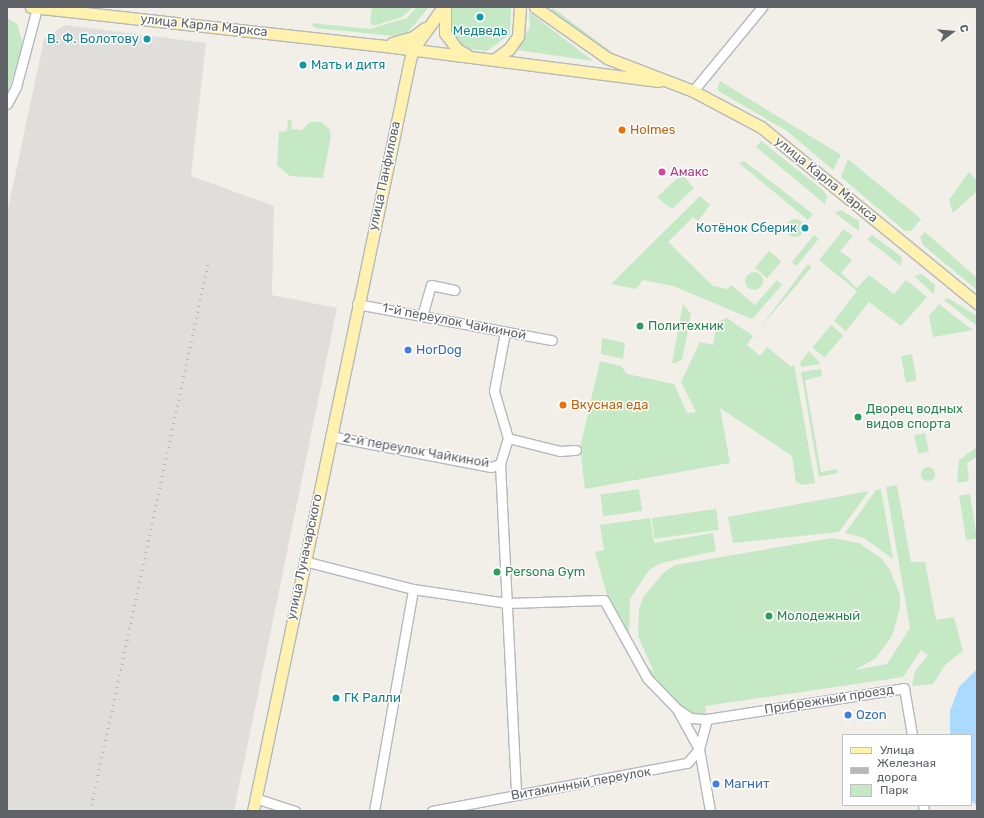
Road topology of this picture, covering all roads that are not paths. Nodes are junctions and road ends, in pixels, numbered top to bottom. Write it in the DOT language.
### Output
graph roads {
  1 [pos="34,7"];
  2 [pos="444,7"];
  3 [pos="520,7"];
  4 [pos="536,7"];
  5 [pos="762,7"];
  6 [pos="72,9"];
  7 [pos="431,24"];
  8 [pos="377,45"];
  9 [pos="413,49"];
  10 [pos="469,56"];
  11 [pos="495,59"];
  12 [pos="660,81"];
  13 [pos="693,91"];
  14 [pos="7,104"];
  15 [pos="454,290"];
  16 [pos="977,303"];
  17 [pos="357,304"];
  18 [pos="422,316"];
  19 [pos="505,332"];
  20 [pos="552,340"];
  21 [pos="330,436"];
  22 [pos="508,438"];
  23 [pos="576,450"];
  24 [pos="500,464"];
  25 [pos="304,561"];
  26 [pos="413,589"];
  27 [pos="507,603"];
  28 [pos="677,709"];
  29 [pos="707,719"];
  30 [pos="912,734"];
  31 [pos="699,749"];
  32 [pos="516,795"];
  33 [pos="255,798"];
  34 [pos="252,811"];
  35 [pos="295,811"];
  36 [pos="374,811"];
  37 [pos="432,811"];
  38 [pos="710,811"];
  1 -- 6 [label="main road, улица Карла Маркса"];
  1 -- 14 [label="street"];
  2 -- 7 [label="main road"];
  2 -- 10 [label="main road"];
  3 -- 11 [label="main road"];
  4 -- 12 [label="main road, улица Карла Маркса"];
  5 -- 13 [label="street"];
  6 -- 8 [label="main road, улица Карла Маркса"];
  7 -- 8 [label="main road, улица Карла Маркса"];
  7 -- 9 [label="main road"];
  8 -- 9 [label="main road, улица Карла Маркса"];
  9 -- 10 [label="main road, улица Карла Маркса"];
  9 -- 17 [label="main road, улица Панфилова"];
  10 -- 11 [label="main road, улица Карла Маркса"];
  11 -- 12 [label="main road, улица Карла Маркса"];
  12 -- 13 [label="main road, улица Карла Маркса"];
  13 -- 16 [label="main road, улица Карла Маркса"];
  15 -- 18 [label="street"];
  17 -- 18 [label="street, 1-й переулок Чайкиной"];
  17 -- 21 [label="main road, улица Луначарского"];
  18 -- 19 [label="street, 1-й переулок Чайкиной"];
  19 -- 20 [label="street, 1-й переулок Чайкиной"];
  19 -- 22 [label="street"];
  21 -- 24 [label="street, 2-й переулок Чайкиной"];
  21 -- 25 [label="main road, улица Луначарского"];
  22 -- 23 [label="street"];
  22 -- 24 [label="street, 2-й переулок Чайкиной"];
  24 -- 27 [label="street"];
  25 -- 26 [label="street"];
  25 -- 33 [label="main road, улица Луначарского"];
  26 -- 27 [label="street"];
  26 -- 36 [label="street"];
  27 -- 28 [label="street"];
  27 -- 32 [label="street"];
  28 -- 29 [label="street"];
  28 -- 31 [label="street"];
  29 -- 30 [label="street, Прибрежный проезд"];
  29 -- 31 [label="street"];
  31 -- 32 [label="street, Витаминный переулок"];
  31 -- 38 [label="street"];
  32 -- 37 [label="street, Витаминный переулок"];
  33 -- 34 [label="main road, улица Луначарского"];
  33 -- 35 [label="street"];
}
